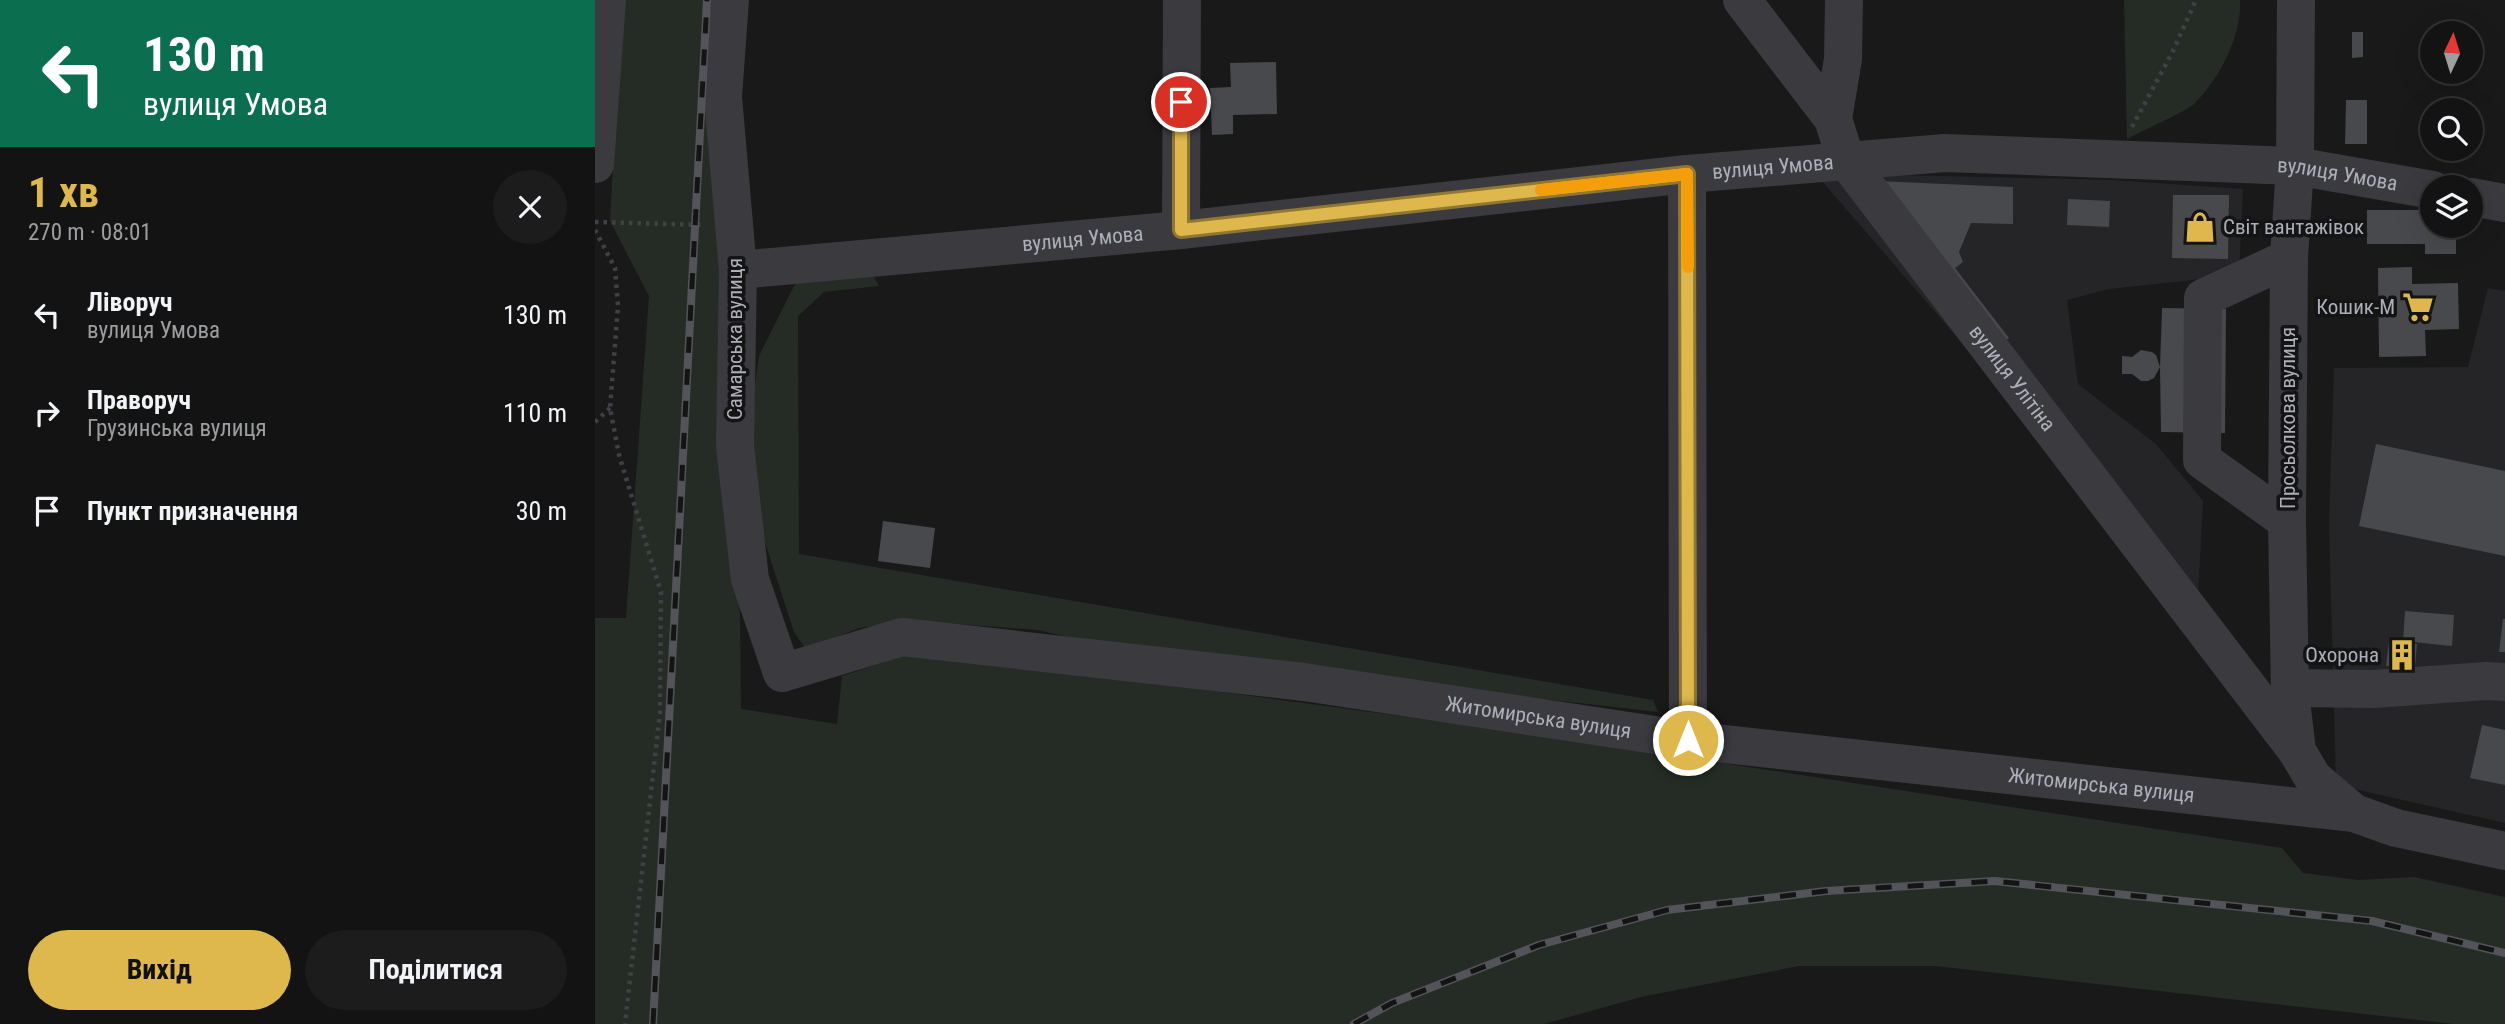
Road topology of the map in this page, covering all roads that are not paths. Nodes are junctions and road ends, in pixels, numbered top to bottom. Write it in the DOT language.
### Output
graph roads {
  1 [pos="607,0"];
  2 [pos="730,0"];
  3 [pos="1182,0"];
  4 [pos="1742,0"];
  5 [pos="1844,0"];
  6 [pos="2296,0"];
  7 [pos="1833,119"];
  8 [pos="1846,160"];
  9 [pos="595,164"];
  10 [pos="2295,166"];
  11 [pos="1687,174"];
  12 [pos="2420,188"];
  13 [pos="2483,199"];
  14 [pos="2505,203"];
  15 [pos="1181,230"];
  16 [pos="2289,258"];
  17 [pos="738,270"];
  18 [pos="2287,521"];
  19 [pos="782,673"];
  20 [pos="2505,682"];
  21 [pos="2290,688"];
  22 [pos="1688,740"];
  23 [pos="2297,751"];
  24 [pos="2354,813"];
  25 [pos="2505,852"];
  1 -- 9 [label="street"];
  2 -- 17 [label="street, Самарська вулиця"];
  3 -- 15 [label="street"];
  4 -- 7 [label="street, вулиця Улітіна"];
  5 -- 7 [label="street"];
  6 -- 10 [label="street, Просьолкова вулиця"];
  7 -- 8 [label="street, вулиця Улітіна"];
  8 -- 10 [label="street, вулиця Умова"];
  8 -- 11 [label="street, вулиця Умова"];
  8 -- 23 [label="street, вулиця Улітіна"];
  10 -- 12 [label="street, вулиця Умова"];
  10 -- 16 [label="street, Просьолкова вулиця"];
  11 -- 15 [label="street, вулиця Умова"];
  11 -- 22 [label="street"];
  13 -- 14 [label="street"];
  15 -- 17 [label="street, вулиця Умова"];
  16 -- 18 [label="street, Просьолкова вулиця"];
  16 -- 18 [label="street"];
  17 -- 19 [label="street, Самарська вулиця"];
  18 -- 21 [label="street, Просьолкова вулиця"];
  19 -- 22 [label="street, Житомирська вулиця"];
  20 -- 21 [label="street"];
  21 -- 23 [label="street, Просьолкова вулиця"];
  22 -- 24 [label="street, Житомирська вулиця"];
  23 -- 24 [label="street, Просьолкова вулиця"];
  24 -- 25 [label="street, Житомирська вулиця"];
}
